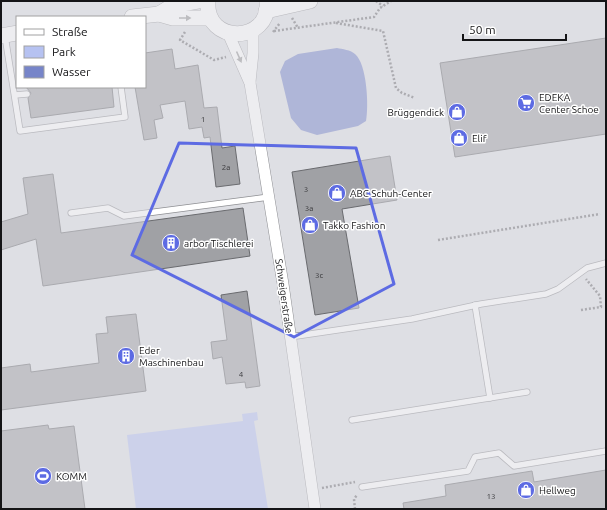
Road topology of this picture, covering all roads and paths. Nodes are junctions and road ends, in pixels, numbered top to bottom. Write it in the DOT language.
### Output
graph roads {
  1 [pos="199,1"];
  2 [pos="208,1"];
  3 [pos="310,1"];
  4 [pos="376,1"];
  5 [pos="391,1"];
  6 [pos="266,6"];
  7 [pos="383,6"];
  8 [pos="159,14"];
  9 [pos="141,16"];
  10 [pos="210,18"];
  11 [pos="336,23"];
  12 [pos="253,30"];
  13 [pos="274,31"];
  14 [pos="228,33"];
  15 [pos="8,35"];
  16 [pos="250,82"];
  17 [pos="121,88"];
  18 [pos="27,94"];
  19 [pos="15,95"];
  20 [pos="415,98"];
  21 [pos="269,197"];
  22 [pos="71,214"];
  23 [pos="600,214"];
  24 [pos="438,240"];
  25 [pos="606,263"];
  26 [pos="585,278"];
  27 [pos="475,305"];
  28 [pos="581,310"];
  29 [pos="290,337"];
  30 [pos="527,392"];
  31 [pos="490,398"];
  32 [pos="352,420"];
  33 [pos="606,451"];
  34 [pos="343,484"];
  35 [pos="330,487"];
  36 [pos="362,487"];
  37 [pos="315,509"];
  38 [pos="355,509"];
  1 -- 8 [label="main road"];
  2 -- 10 [label="main road"];
  3 -- 6 [label="main road"];
  4 -- 7 [label="path"];
  5 -- 7 [label="path"];
  6 -- 12 [label="main road"];
  7 -- 11 [label="path"];
  8 -- 9 [label="main road"];
  8 -- 10 [label="main road, one-way"];
  10 -- 14 [label="main road"];
  11 -- 13 [label="path"];
  11 -- 20 [label="path"];
  12 -- 14 [label="main road"];
  12 -- 16 [label="street, Schweigerstraße"];
  14 -- 16 [label="street, Schweigerstraße, one-way"];
  15 -- 19 [label="lane"];
  16 -- 21 [label="street, Schweigerstraße"];
  17 -- 19 [label="lane"];
  18 -- 19 [label="lane"];
  21 -- 22 [label="lane"];
  21 -- 29 [label="street, Schweigerstraße"];
  23 -- 24 [label="path"];
  25 -- 27 [label="lane"];
  26 -- 28 [label="path"];
  27 -- 29 [label="lane"];
  27 -- 31 [label="lane"];
  29 -- 37 [label="street, Schweigerstraße"];
  30 -- 31 [label="lane"];
  31 -- 32 [label="lane"];
  33 -- 36 [label="lane"];
  34 -- 35 [label="path"];
  36 -- 38 [label="path"];
}
